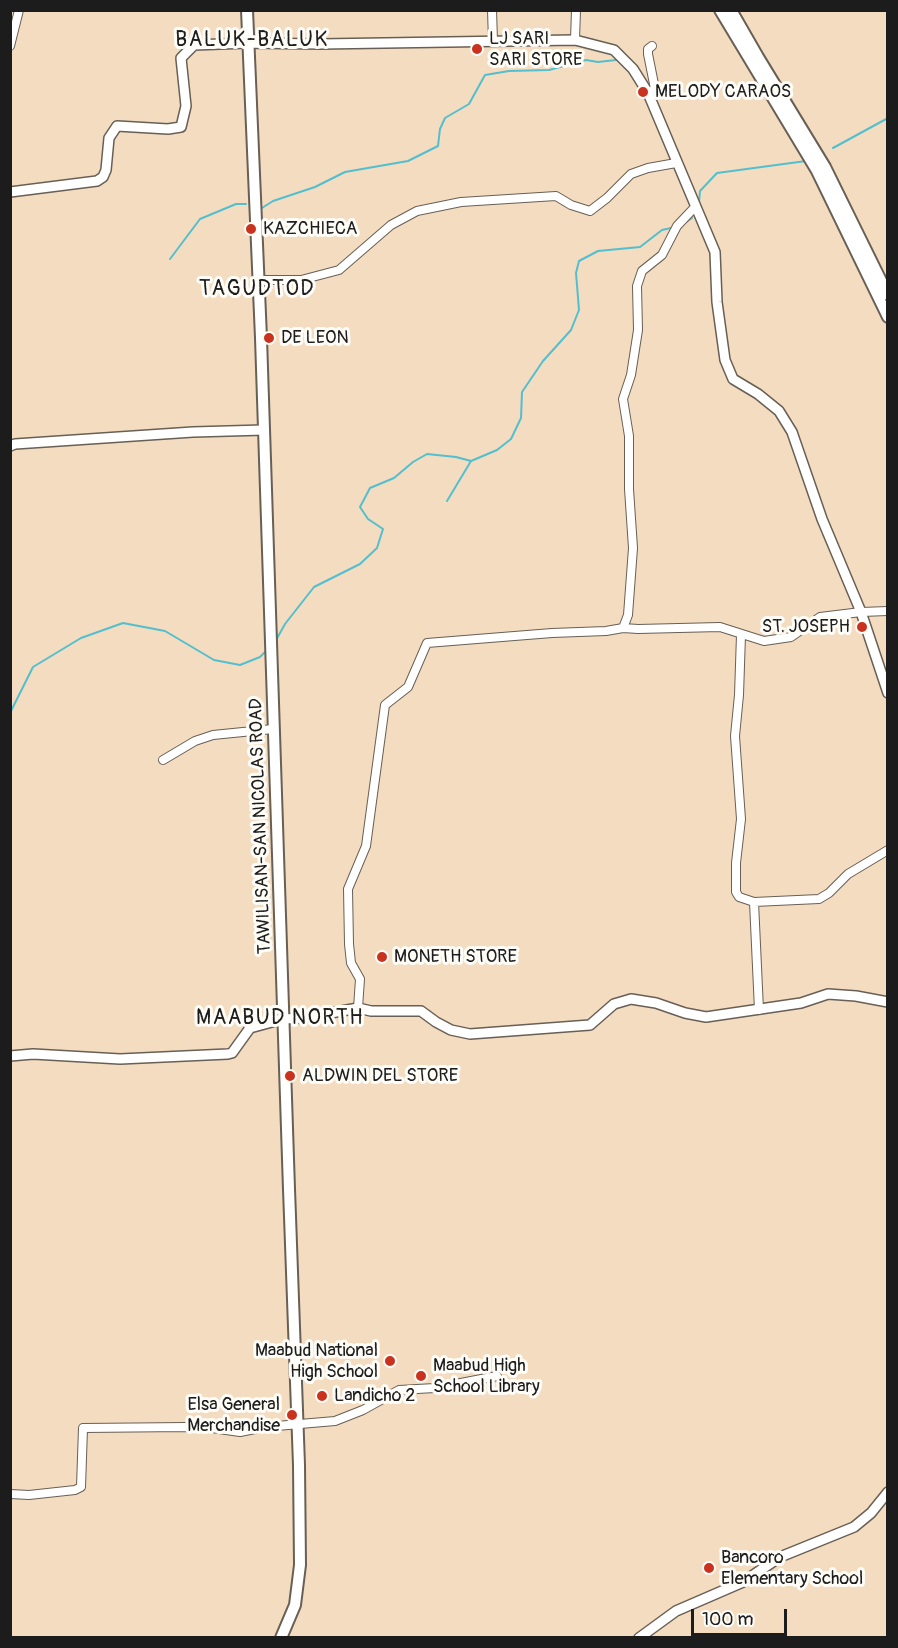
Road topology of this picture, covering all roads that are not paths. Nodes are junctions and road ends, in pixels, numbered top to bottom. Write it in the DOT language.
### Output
graph roads {
  1 [pos="19,10"];
  2 [pos="247,10"];
  3 [pos="492,10"];
  4 [pos="576,10"];
  5 [pos="720,10"];
  6 [pos="731,10"];
  7 [pos="575,40"];
  8 [pos="493,41"];
  9 [pos="248,43"];
  10 [pos="10,46"];
  11 [pos="652,46"];
  12 [pos="648,93"];
  13 [pos="812,154"];
  14 [pos="676,163"];
  15 [pos="10,192"];
  16 [pos="695,207"];
  17 [pos="258,280"];
  18 [pos="888,295"];
  19 [pos="888,318"];
  20 [pos="264,430"];
  21 [pos="10,446"];
  22 [pos="888,611"];
  23 [pos="861,612"];
  24 [pos="623,628"];
  25 [pos="741,635"];
  26 [pos="888,693"];
  27 [pos="273,729"];
  28 [pos="163,760"];
  29 [pos="888,849"];
  30 [pos="754,902"];
  31 [pos="888,1002"];
  32 [pos="358,1008"];
  33 [pos="759,1010"];
  34 [pos="283,1018"];
  35 [pos="10,1056"];
  36 [pos="497,1376"];
  37 [pos="297,1425"];
  38 [pos="888,1492"];
  39 [pos="10,1494"];
  40 [pos="281,1638"];
  41 [pos="639,1638"];
  1 -- 10 [label="street"];
  2 -- 9 [label="main road, TAWILISAN-SAN NICOLAS ROAD"];
  3 -- 8 [label="street"];
  4 -- 7 [label="street"];
  5 -- 13 [label="main road"];
  6 -- 13 [label="main road"];
  7 -- 8 [label="street"];
  7 -- 12 [label="street"];
  8 -- 9 [label="street"];
  9 -- 15 [label="street"];
  9 -- 17 [label="main road, TAWILISAN-SAN NICOLAS ROAD"];
  11 -- 12 [label="street"];
  12 -- 14 [label="street"];
  13 -- 18 [label="main road"];
  13 -- 19 [label="main road"];
  14 -- 16 [label="street"];
  14 -- 17 [label="street"];
  16 -- 23 [label="street"];
  16 -- 24 [label="street"];
  17 -- 20 [label="main road, TAWILISAN-SAN NICOLAS ROAD"];
  20 -- 21 [label="street"];
  20 -- 27 [label="main road, TAWILISAN-SAN NICOLAS ROAD"];
  22 -- 23 [label="street"];
  23 -- 25 [label="street"];
  23 -- 26 [label="street"];
  24 -- 25 [label="street"];
  24 -- 32 [label="street"];
  25 -- 30 [label="street"];
  27 -- 28 [label="street"];
  27 -- 34 [label="main road, TAWILISAN-SAN NICOLAS ROAD"];
  29 -- 30 [label="street"];
  30 -- 33 [label="street"];
  31 -- 33 [label="street"];
  32 -- 33 [label="street"];
  32 -- 34 [label="street"];
  34 -- 35 [label="street"];
  34 -- 37 [label="main road, TAWILISAN-SAN NICOLAS ROAD"];
  36 -- 37 [label="street"];
  37 -- 39 [label="street"];
  37 -- 40 [label="main road, TAWILISAN-SAN NICOLAS ROAD"];
  38 -- 41 [label="street"];
}
